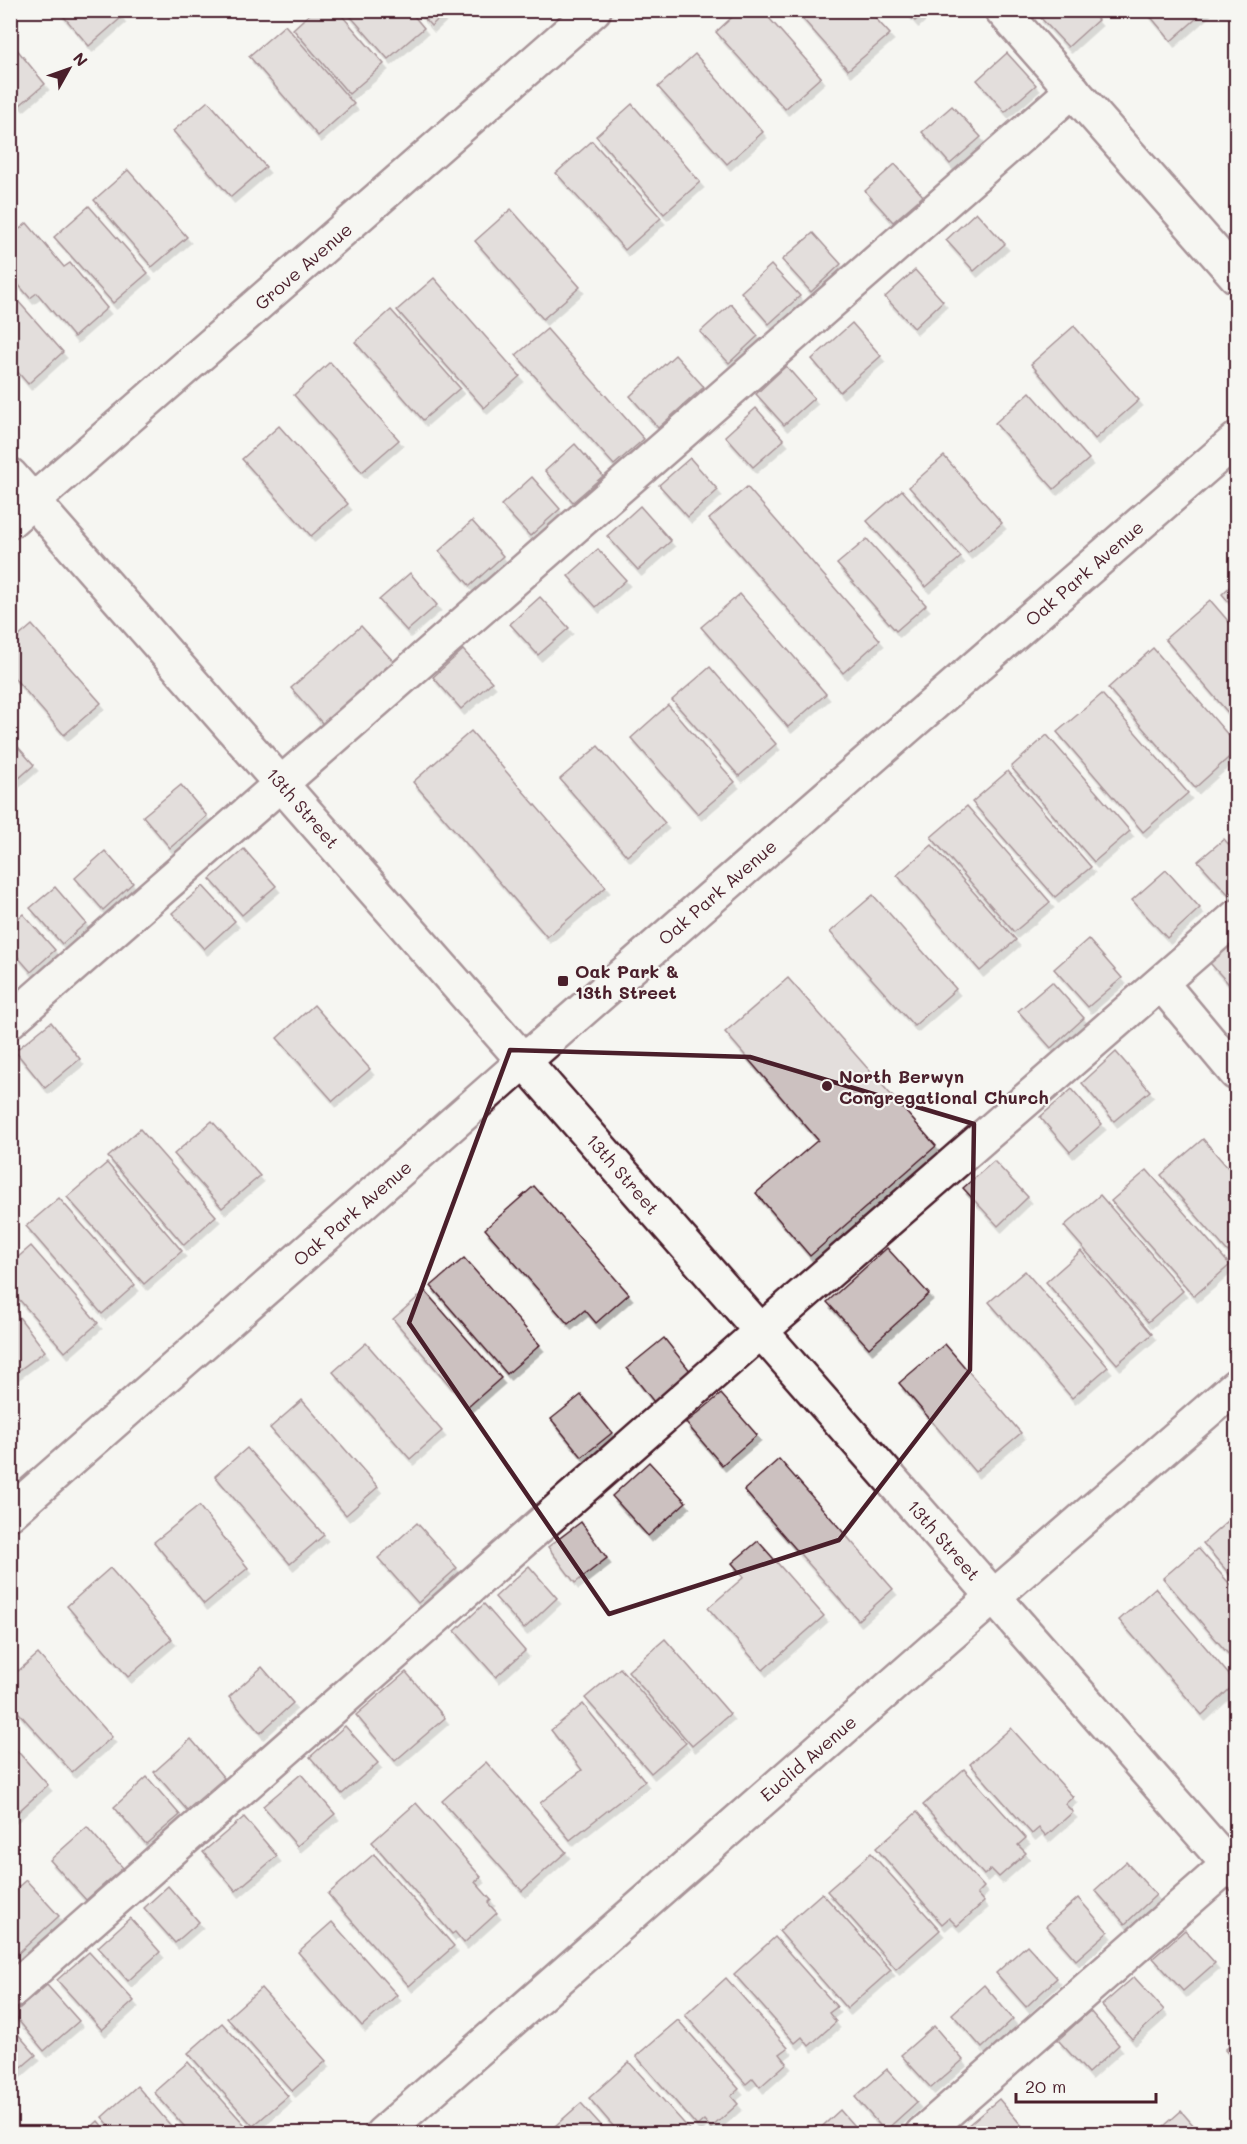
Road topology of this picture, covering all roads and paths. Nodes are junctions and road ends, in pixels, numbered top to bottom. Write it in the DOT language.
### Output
graph roads {
  1 [pos="594,10"];
  2 [pos="1002,10"];
  3 [pos="1073,90"];
  4 [pos="1236,276"];
  5 [pos="1236,440"];
  6 [pos="10,475"];
  7 [pos="22,512"];
  8 [pos="282,784"];
  9 [pos="1236,916"];
  10 [pos="1161,983"];
  11 [pos="10,1022"];
  12 [pos="524,1061"];
  13 [pos="1236,1073"];
  14 [pos="761,1331"];
  15 [pos="1236,1386"];
  16 [pos="10,1513"];
  17 [pos="993,1596"];
  18 [pos="1234,1865"];
  19 [pos="10,1992"];
  20 [pos="382,2133"];
  21 [pos="922,2133"];
  1 -- 7 [label="street, Grove Avenue"];
  2 -- 3 [label="street"];
  3 -- 4 [label="street"];
  3 -- 8 [label="street"];
  5 -- 12 [label="street, Oak Park Avenue"];
  6 -- 7 [label="street, 13th Street"];
  7 -- 8 [label="street, 13th Street"];
  8 -- 11 [label="street"];
  8 -- 12 [label="street, 13th Street"];
  9 -- 10 [label="street"];
  10 -- 13 [label="street"];
  10 -- 14 [label="street"];
  12 -- 14 [label="street, 13th Street"];
  12 -- 16 [label="street, Oak Park Avenue"];
  14 -- 17 [label="street, 13th Street"];
  14 -- 19 [label="street"];
  15 -- 17 [label="street, Euclid Avenue"];
  17 -- 18 [label="street, 13th Street"];
  17 -- 20 [label="street, Euclid Avenue"];
  18 -- 21 [label="street"];
}
